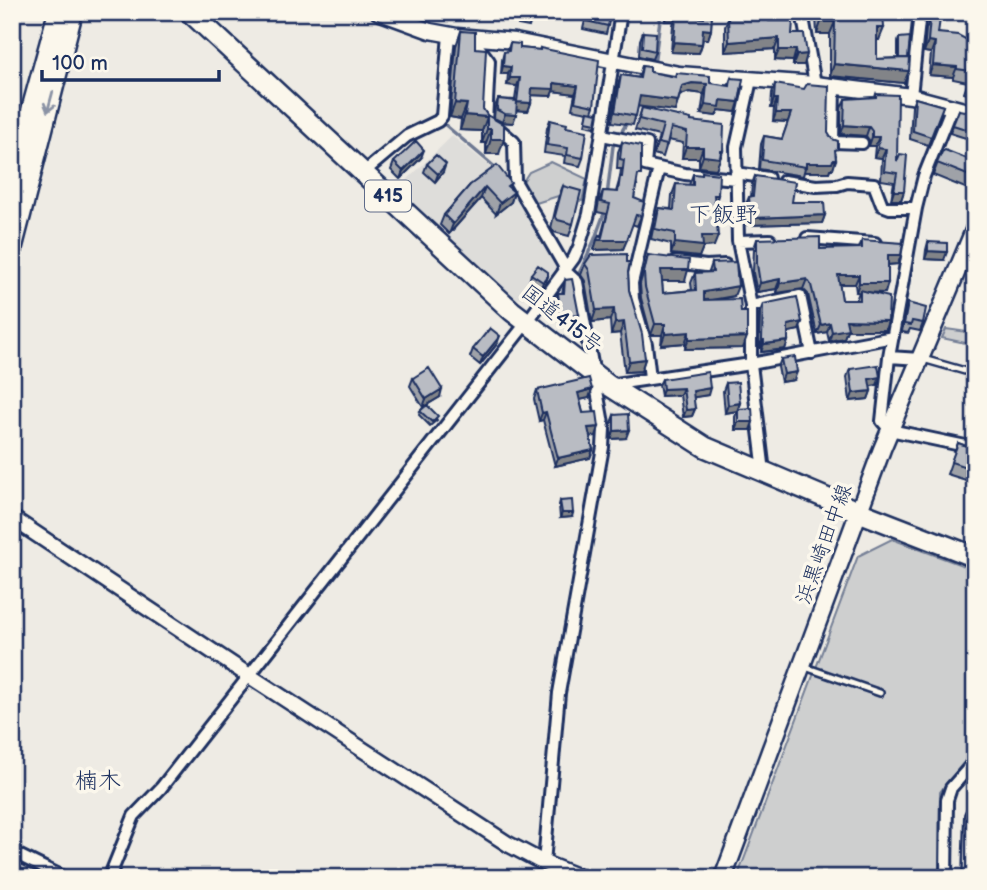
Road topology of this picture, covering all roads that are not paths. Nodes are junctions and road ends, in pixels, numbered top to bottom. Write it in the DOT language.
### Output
graph roads {
  1 [pos="58,12"];
  2 [pos="73,12"];
  3 [pos="190,12"];
  4 [pos="378,12"];
  5 [pos="621,12"];
  6 [pos="802,12"];
  7 [pos="920,12"];
  8 [pos="450,35"];
  9 [pos="476,38"];
  10 [pos="614,61"];
  11 [pos="751,80"];
  12 [pos="815,84"];
  13 [pos="834,86"];
  14 [pos="911,96"];
  15 [pos="952,106"];
  16 [pos="12,107"];
  17 [pos="975,113"];
  18 [pos="28,121"];
  19 [pos="602,135"];
  20 [pos="862,143"];
  21 [pos="659,168"];
  22 [pos="363,173"];
  23 [pos="736,176"];
  24 [pos="12,193"];
  25 [pos="916,208"];
  26 [pos="16,217"];
  27 [pos="975,228"];
  28 [pos="738,241"];
  29 [pos="884,243"];
  30 [pos="897,244"];
  31 [pos="909,245"];
  32 [pos="12,250"];
  33 [pos="624,257"];
  34 [pos="574,258"];
  35 [pos="586,258"];
  36 [pos="648,258"];
  37 [pos="741,264"];
  38 [pos="565,271"];
  39 [pos="751,306"];
  40 [pos="527,322"];
  41 [pos="893,337"];
  42 [pos="812,353"];
  43 [pos="889,357"];
  44 [pos="920,359"];
  45 [pos="751,365"];
  46 [pos="965,372"];
  47 [pos="650,378"];
  48 [pos="601,379"];
  49 [pos="890,430"];
  50 [pos="975,449"];
  51 [pos="764,472"];
  52 [pos="859,512"];
  53 [pos="12,518"];
  54 [pos="975,557"];
  55 [pos="802,666"];
  56 [pos="248,675"];
  57 [pos="880,693"];
  58 [pos="975,761"];
  59 [pos="975,801"];
  60 [pos="12,852"];
  61 [pos="975,858"];
  62 [pos="544,863"];
  63 [pos="970,876"];
  64 [pos="65,878"];
  65 [pos="109,878"];
  66 [pos="582,878"];
  67 [pos="723,878"];
  68 [pos="946,878"];
  1 -- 18 [label="main road"];
  2 -- 26 [label="main road, one-way"];
  3 -- 22 [label="highway, 国道415号 / 415"];
  4 -- 8 [label="street"];
  5 -- 10 [label="street"];
  6 -- 12 [label="street"];
  7 -- 14 [label="street"];
  8 -- 9 [label="street"];
  8 -- 22 [label="street"];
  9 -- 10 [label="street"];
  9 -- 38 [label="street"];
  10 -- 11 [label="street"];
  10 -- 19 [label="street"];
  11 -- 12 [label="street"];
  11 -- 23 [label="street"];
  12 -- 13 [label="street"];
  13 -- 14 [label="street"];
  13 -- 20 [label="street"];
  14 -- 15 [label="street"];
  15 -- 17 [label="street"];
  15 -- 25 [label="street"];
  16 -- 18 [label="street"];
  18 -- 24 [label="main road"];
  19 -- 21 [label="street"];
  19 -- 34 [label="street"];
  21 -- 23 [label="street"];
  21 -- 36 [label="street"];
  22 -- 40 [label="highway, 国道415号 / 415"];
  23 -- 25 [label="street"];
  23 -- 28 [label="street"];
  25 -- 31 [label="street"];
  26 -- 32 [label="main road"];
  27 -- 44 [label="main road, 浜黒崎田中線"];
  28 -- 29 [label="street"];
  28 -- 37 [label="street"];
  30 -- 31 [label="street"];
  31 -- 41 [label="street"];
  33 -- 36 [label="street"];
  34 -- 35 [label="street"];
  34 -- 38 [label="street"];
  36 -- 37 [label="street"];
  36 -- 47 [label="street"];
  37 -- 39 [label="street"];
  38 -- 40 [label="street"];
  38 -- 48 [label="street"];
  39 -- 42 [label="street"];
  39 -- 45 [label="street"];
  40 -- 48 [label="highway, 国道415号 / 415"];
  40 -- 56 [label="street"];
  41 -- 42 [label="street"];
  41 -- 43 [label="street"];
  42 -- 45 [label="street"];
  43 -- 44 [label="street"];
  43 -- 49 [label="street"];
  44 -- 46 [label="lane"];
  44 -- 49 [label="main road, 浜黒崎田中線"];
  45 -- 47 [label="street"];
  45 -- 51 [label="street"];
  47 -- 48 [label="street"];
  48 -- 51 [label="highway, 国道415号 / 415"];
  48 -- 62 [label="street"];
  49 -- 50 [label="street"];
  49 -- 52 [label="main road, 浜黒崎田中線"];
  51 -- 52 [label="highway, 国道415号 / 415"];
  52 -- 54 [label="highway, 国道415号 / 415"];
  52 -- 55 [label="main road, 浜黒崎田中線"];
  53 -- 56 [label="street"];
  55 -- 57 [label="lane"];
  55 -- 67 [label="main road, 浜黒崎田中線"];
  56 -- 62 [label="street"];
  56 -- 65 [label="street"];
  58 -- 68 [label="street"];
  59 -- 63 [label="lane"];
  60 -- 64 [label="street"];
  61 -- 63 [label="lane"];
  62 -- 66 [label="street"];
}
